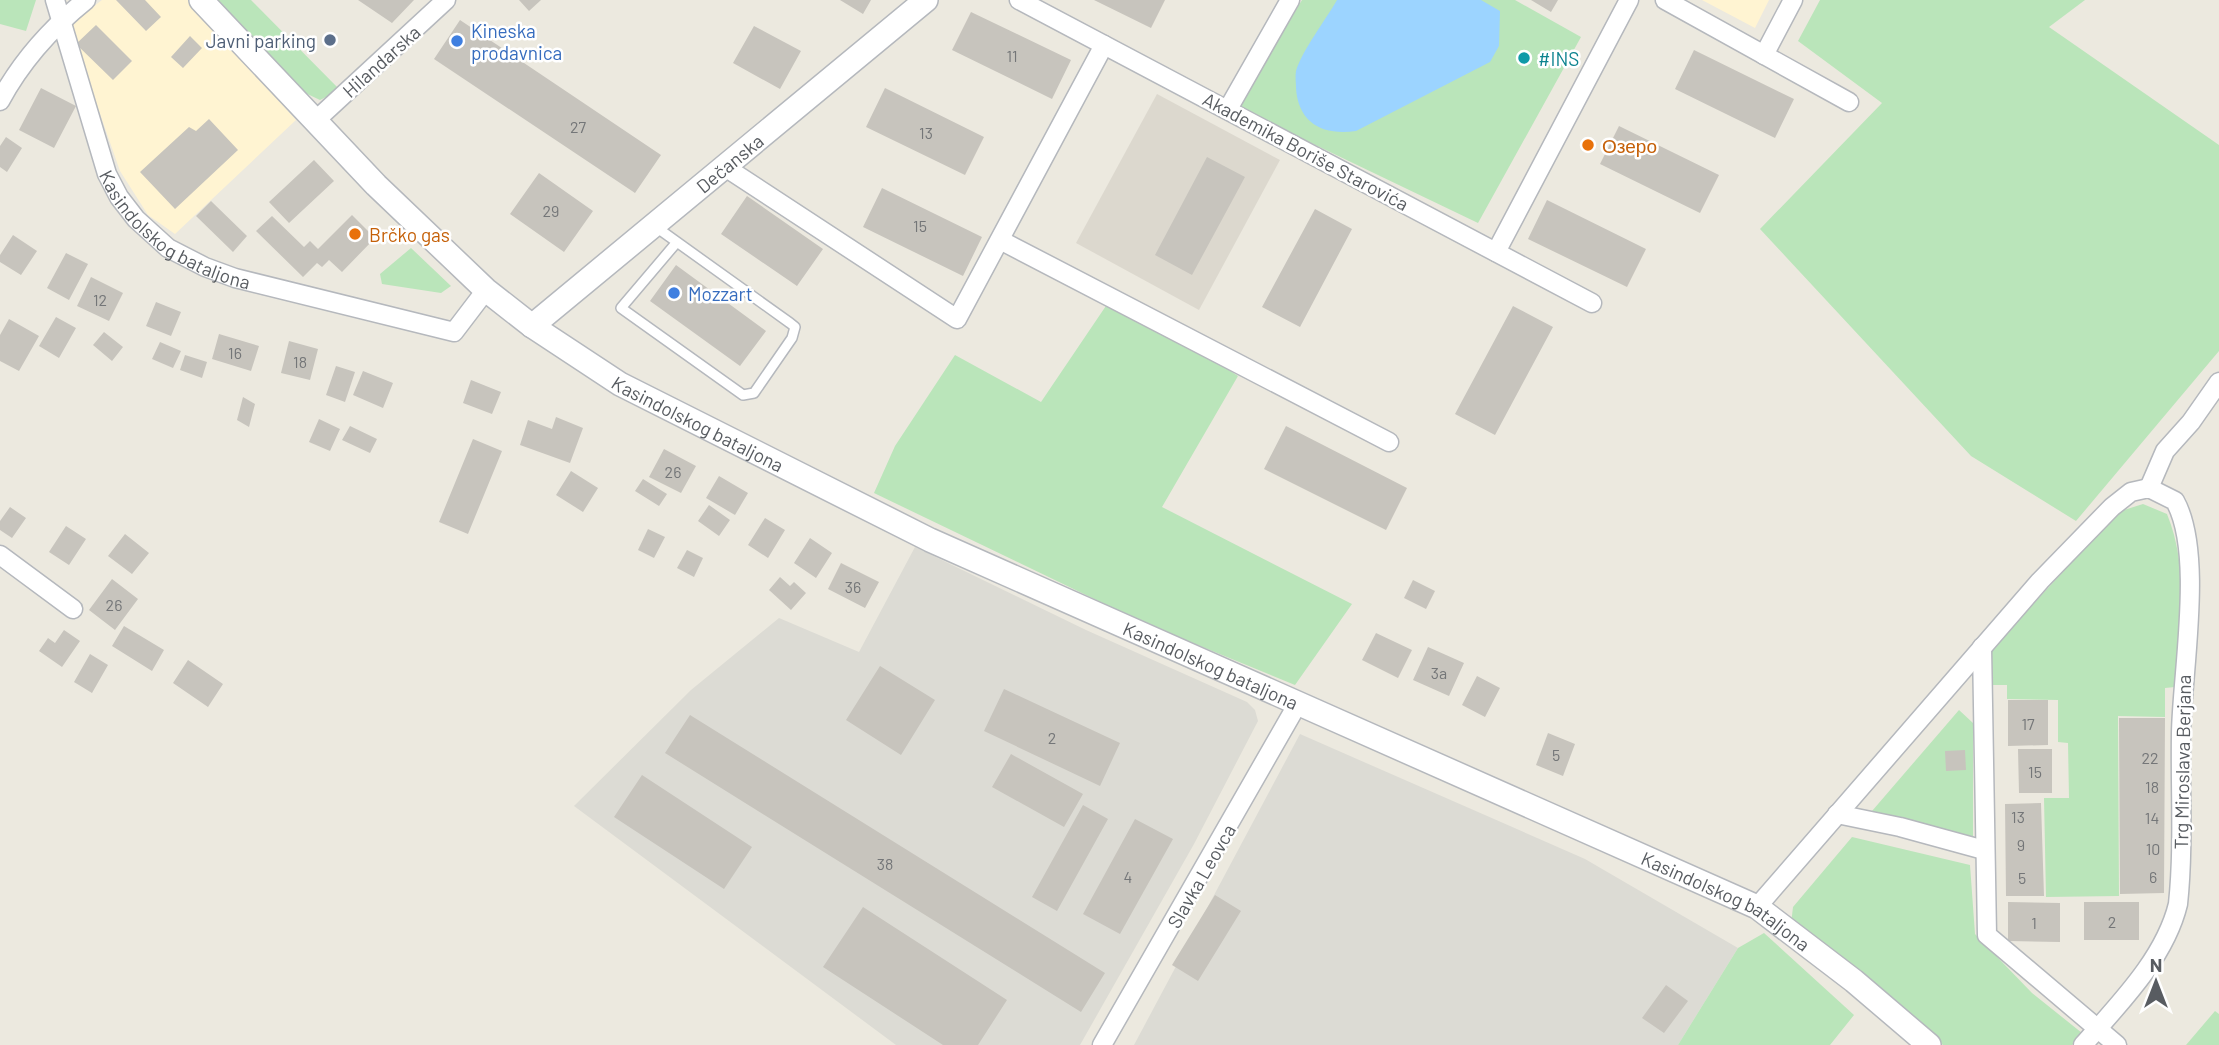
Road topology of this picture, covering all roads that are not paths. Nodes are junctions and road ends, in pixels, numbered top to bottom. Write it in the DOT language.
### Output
graph roads {
  1 [pos="55,0"];
  2 [pos="86,0"];
  3 [pos="201,0"];
  4 [pos="446,0"];
  5 [pos="926,0"];
  6 [pos="1019,0"];
  7 [pos="1290,0"];
  8 [pos="1629,0"];
  9 [pos="1665,0"];
  10 [pos="1793,0"];
  11 [pos="60,21"];
  12 [pos="1104,45"];
  13 [pos="1764,55"];
  14 [pos="0,102"];
  15 [pos="1849,102"];
  16 [pos="1228,109"];
  17 [pos="315,121"];
  18 [pos="724,167"];
  19 [pos="653,225"];
  20 [pos="1000,240"];
  21 [pos="677,242"];
  22 [pos="1496,252"];
  23 [pos="486,289"];
  24 [pos="1592,303"];
  25 [pos="532,326"];
  26 [pos="2219,382"];
  27 [pos="1389,442"];
  28 [pos="2149,488"];
  29 [pos="0,555"];
  30 [pos="73,609"];
  31 [pos="1982,647"];
  32 [pos="1297,705"];
  33 [pos="1837,814"];
  34 [pos="1984,850"];
  35 [pos="1757,907"];
  36 [pos="2097,1029"];
  37 [pos="1102,1045"];
  38 [pos="1929,1045"];
  39 [pos="2083,1045"];
  40 [pos="2117,1045"];
  1 -- 11 [label="street, Kasindolskog bataljona"];
  2 -- 11 [label="street"];
  3 -- 17 [label="street, Kasindolskog bataljona"];
  4 -- 17 [label="street, Hilandarska"];
  5 -- 18 [label="street, Dečanska"];
  6 -- 12 [label="street, Akademika Boriše Starovića"];
  7 -- 16 [label="street"];
  8 -- 22 [label="street"];
  9 -- 13 [label="street"];
  10 -- 13 [label="street"];
  11 -- 14 [label="street"];
  11 -- 23 [label="street, Kasindolskog bataljona"];
  12 -- 16 [label="street, Akademika Boriše Starovića"];
  12 -- 20 [label="street"];
  13 -- 15 [label="street"];
  16 -- 22 [label="street, Akademika Boriše Starovića"];
  17 -- 23 [label="street, Kasindolskog bataljona"];
  18 -- 19 [label="street, Dečanska"];
  18 -- 20 [label="street"];
  19 -- 21 [label="lane"];
  19 -- 25 [label="street, Dečanska"];
  20 -- 27 [label="street"];
  21 -- 21 [label="lane"];
  22 -- 24 [label="street, Akademika Boriše Starovića"];
  23 -- 25 [label="street, Kasindolskog bataljona"];
  25 -- 32 [label="street, Kasindolskog bataljona"];
  26 -- 28 [label="street"];
  28 -- 31 [label="street"];
  28 -- 36 [label="street, Trg Miroslava Berjana"];
  29 -- 30 [label="street"];
  31 -- 33 [label="street"];
  31 -- 34 [label="street"];
  32 -- 35 [label="street, Kasindolskog bataljona"];
  32 -- 37 [label="street, Slavka Leovca"];
  33 -- 34 [label="street"];
  33 -- 35 [label="street"];
  34 -- 36 [label="street"];
  35 -- 38 [label="street, Kasindolskog bataljona"];
  36 -- 39 [label="street, Trg Miroslava Berjana"];
  36 -- 40 [label="street"];
}
